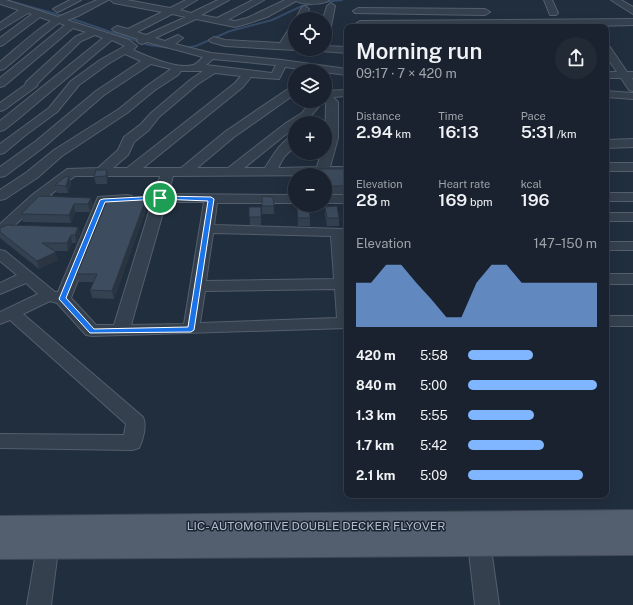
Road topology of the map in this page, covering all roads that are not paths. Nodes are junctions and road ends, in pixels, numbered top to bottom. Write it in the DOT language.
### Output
graph roads {
  1 [pos="77,0"];
  2 [pos="104,0"];
  3 [pos="121,0"];
  4 [pos="170,0"];
  5 [pos="193,0"];
  6 [pos="225,0"];
  7 [pos="260,0"];
  8 [pos="292,0"];
  9 [pos="300,0"];
  10 [pos="356,0"];
  11 [pos="548,0"];
  12 [pos="615,0"];
  13 [pos="624,0"];
  14 [pos="0,1"];
  15 [pos="141,2"];
  16 [pos="328,3"];
  17 [pos="26,5"];
  18 [pos="633,5"];
  19 [pos="155,7"];
  20 [pos="55,8"];
  21 [pos="305,9"];
  22 [pos="173,11"];
  23 [pos="633,11"];
  24 [pos="303,12"];
  25 [pos="358,12"];
  26 [pos="460,12"];
  27 [pos="491,12"];
  28 [pos="38,14"];
  29 [pos="142,14"];
  30 [pos="194,15"];
  31 [pos="88,18"];
  32 [pos="74,19"];
  33 [pos="128,21"];
  34 [pos="218,21"];
  35 [pos="632,23"];
  36 [pos="361,24"];
  37 [pos="464,24"];
  38 [pos="560,24"];
  39 [pos="609,24"];
  40 [pos="0,27"];
  41 [pos="112,31"];
  42 [pos="94,32"];
  43 [pos="128,33"];
  44 [pos="178,38"];
  45 [pos="288,38"];
  46 [pos="147,39"];
  47 [pos="214,40"];
  48 [pos="0,43"];
  49 [pos="166,45"];
  50 [pos="283,46"];
  51 [pos="288,46"];
  52 [pos="128,48"];
  53 [pos="332,49"];
  54 [pos="344,50"];
  55 [pos="609,53"];
  56 [pos="211,56"];
  57 [pos="149,61"];
  58 [pos="282,63"];
  59 [pos="288,64"];
  60 [pos="0,67"];
  61 [pos="178,68"];
  62 [pos="196,68"];
  63 [pos="212,70"];
  64 [pos="332,72"];
  65 [pos="344,72"];
  66 [pos="248,74"];
  67 [pos="609,75"];
  68 [pos="628,75"];
  69 [pos="2,81"];
  70 [pos="31,84"];
  71 [pos="52,85"];
  72 [pos="73,86"];
  73 [pos="633,88"];
  74 [pos="344,93"];
  75 [pos="288,94"];
  76 [pos="332,94"];
  77 [pos="609,94"];
  78 [pos="633,96"];
  79 [pos="4,106"];
  80 [pos="311,108"];
  81 [pos="332,108"];
  82 [pos="24,110"];
  83 [pos="43,117"];
  84 [pos="0,127"];
  85 [pos="609,144"];
  86 [pos="633,144"];
  87 [pos="288,147"];
  88 [pos="0,150"];
  89 [pos="609,167"];
  90 [pos="633,167"];
  91 [pos="323,168"];
  92 [pos="344,170"];
  93 [pos="269,171"];
  94 [pos="288,171"];
  95 [pos="332,171"];
  96 [pos="101,172"];
  97 [pos="130,172"];
  98 [pos="168,172"];
  99 [pos="184,172"];
  100 [pos="231,172"];
  101 [pos="0,173"];
  102 [pos="0,196"];
  103 [pos="609,197"];
  104 [pos="633,197"];
  105 [pos="37,198"];
  106 [pos="160,198"];
  107 [pos="59,199"];
  108 [pos="211,199"];
  109 [pos="288,199"];
  110 [pos="332,199"];
  111 [pos="344,199"];
  112 [pos="88,200"];
  113 [pos="103,200"];
  114 [pos="609,217"];
  115 [pos="633,217"];
  116 [pos="28,228"];
  117 [pos="75,228"];
  118 [pos="2,229"];
  119 [pos="90,229"];
  120 [pos="206,230"];
  121 [pos="343,232"];
  122 [pos="609,246"];
  123 [pos="633,246"];
  124 [pos="0,254"];
  125 [pos="28,276"];
  126 [pos="609,279"];
  127 [pos="633,279"];
  128 [pos="343,284"];
  129 [pos="198,286"];
  130 [pos="0,289"];
  131 [pos="344,294"];
  132 [pos="56,297"];
  133 [pos="6,316"];
  134 [pos="609,320"];
  135 [pos="633,321"];
  136 [pos="344,323"];
  137 [pos="191,330"];
  138 [pos="121,331"];
  139 [pos="1,439"];
  140 [pos="474,517"];
  141 [pos="633,523"];
  142 [pos="0,529"];
  143 [pos="633,542"];
  144 [pos="0,546"];
  145 [pos="46,558"];
  146 [pos="39,605"];
  147 [pos="488,605"];
  1 -- 20 [label="street"];
  2 -- 32 [label="street"];
  3 -- 15 [label="street"];
  4 -- 19 [label="street"];
  5 -- 22 [label="street"];
  6 -- 30 [label="street"];
  7 -- 34 [label="street"];
  8 -- 34 [label="street"];
  9 -- 16 [label="street"];
  10 -- 25 [label="street"];
  11 -- 38 [label="street"];
  12 -- 23 [label="street"];
  13 -- 18 [label="street"];
  14 -- 17 [label="street"];
  15 -- 19 [label="street"];
  17 -- 20 [label="street"];
  17 -- 28 [label="street"];
  17 -- 40 [label="street"];
  19 -- 22 [label="street"];
  19 -- 29 [label="street"];
  20 -- 28 [label="street"];
  20 -- 32 [label="street"];
  20 -- 60 [label="street"];
  21 -- 24 [label="street"];
  22 -- 30 [label="street"];
  22 -- 43 [label="street"];
  25 -- 26 [label="street"];
  25 -- 36 [label="street"];
  26 -- 27 [label="street"];
  26 -- 37 [label="street"];
  28 -- 48 [label="street"];
  30 -- 34 [label="street"];
  30 -- 46 [label="street"];
  31 -- 32 [label="street"];
  32 -- 42 [label="street"];
  32 -- 69 [label="street"];
  33 -- 41 [label="street"];
  35 -- 39 [label="street"];
  41 -- 42 [label="street"];
  41 -- 43 [label="street"];
  41 -- 52 [label="street"];
  41 -- 71 [label="street"];
  42 -- 70 [label="street"];
  43 -- 46 [label="street"];
  44 -- 49 [label="street"];
  45 -- 50 [label="street"];
  46 -- 49 [label="street"];
  46 -- 52 [label="street"];
  47 -- 50 [label="street"];
  49 -- 56 [label="street"];
  50 -- 51 [label="street"];
  52 -- 57 [label="street"];
  52 -- 72 [label="street"];
  53 -- 54 [label="street"];
  55 -- 68 [label="street"];
  56 -- 58 [label="street"];
  56 -- 62 [label="street"];
  57 -- 61 [label="street"];
  57 -- 101 [label="street"];
  58 -- 59 [label="street"];
  58 -- 66 [label="street"];
  61 -- 62 [label="street"];
  61 -- 102 [label="street"];
  62 -- 63 [label="street"];
  63 -- 66 [label="street"];
  63 -- 96 [label="street"];
  64 -- 65 [label="street"];
  66 -- 97 [label="street"];
  67 -- 68 [label="street"];
  68 -- 73 [label="street"];
  69 -- 70 [label="street"];
  70 -- 71 [label="street"];
  70 -- 79 [label="street"];
  71 -- 72 [label="street"];
  71 -- 82 [label="street"];
  72 -- 83 [label="street"];
  74 -- 76 [label="street"];
  75 -- 99 [label="street"];
  77 -- 78 [label="street"];
  79 -- 82 [label="street"];
  80 -- 100 [label="street"];
  81 -- 91 [label="street"];
  82 -- 83 [label="street"];
  82 -- 84 [label="street"];
  83 -- 88 [label="street"];
  85 -- 86 [label="street"];
  87 -- 93 [label="street"];
  89 -- 90 [label="street"];
  92 -- 95 [label="street"];
  93 -- 94 [label="street"];
  93 -- 100 [label="street"];
  96 -- 97 [label="street"];
  96 -- 105 [label="street"];
  97 -- 98 [label="street"];
  98 -- 99 [label="street"];
  98 -- 106 [label="street"];
  99 -- 100 [label="street"];
  103 -- 104 [label="street"];
  105 -- 107 [label="street"];
  105 -- 118 [label="street"];
  106 -- 108 [label="street"];
  106 -- 113 [label="street"];
  106 -- 138 [label="street"];
  108 -- 109 [label="street"];
  108 -- 120 [label="street"];
  110 -- 111 [label="street"];
  112 -- 113 [label="street"];
  113 -- 119 [label="street"];
  114 -- 115 [label="street"];
  116 -- 118 [label="street"];
  117 -- 119 [label="street"];
  119 -- 132 [label="street"];
  120 -- 121 [label="street"];
  120 -- 129 [label="street"];
  121 -- 128 [label="street"];
  122 -- 123 [label="street"];
  124 -- 125 [label="street"];
  125 -- 130 [label="street"];
  125 -- 132 [label="street"];
  126 -- 127 [label="street"];
  128 -- 129 [label="street"];
  128 -- 131 [label="street"];
  129 -- 137 [label="street"];
  132 -- 133 [label="street"];
  132 -- 138 [label="street"];
  133 -- 139 [label="street"];
  134 -- 135 [label="street"];
  136 -- 137 [label="street"];
  137 -- 138 [label="street"];
  140 -- 147 [label="street"];
  141 -- 142 [label="main road, LIC- AUTOMOTIVE DOUBLE DECKER FLYOVER, bridge"];
  143 -- 144 [label="main road, LIC- AUTOMOTIVE DOUBLE DECKER FLYOVER, bridge"];
  145 -- 146 [label="street"];
}
